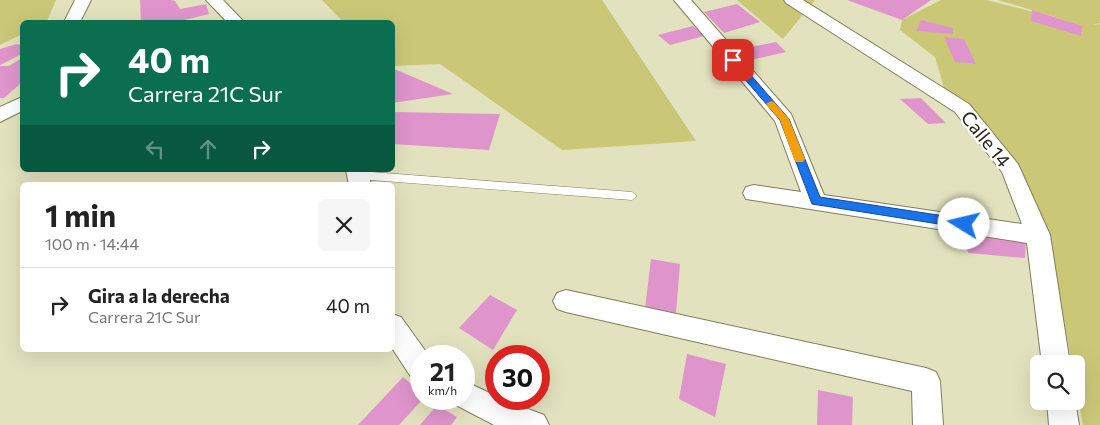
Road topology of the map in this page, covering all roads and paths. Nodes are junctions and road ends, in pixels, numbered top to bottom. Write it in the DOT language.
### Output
graph roads {
  1 [pos="83,0"];
  2 [pos="214,0"];
  3 [pos="682,0"];
  4 [pos="792,0"];
  5 [pos="73,20"];
  6 [pos="234,20"];
  7 [pos="358,177"];
  8 [pos="754,193"];
  9 [pos="632,196"];
  10 [pos="816,201"];
  11 [pos="1038,235"];
  12 [pos="566,301"];
  13 [pos="395,329"];
  14 [pos="410,352"];
  15 [pos="1055,355"];
  16 [pos="475,400"];
  17 [pos="1062,410"];
  18 [pos="534,425"];
  19 [pos="928,425"];
  20 [pos="1064,425"];
  1 -- 5 [label="street"];
  2 -- 6 [label="street"];
  3 -- 10 [label="street"];
  4 -- 11 [label="street, Calle 14"];
  7 -- 9 [label="lane"];
  8 -- 10 [label="street"];
  10 -- 11 [label="street"];
  11 -- 15 [label="street, Calle 14"];
  12 -- 19 [label="street"];
  13 -- 14 [label="street"];
  16 -- 18 [label="street"];
  17 -- 20 [label="street"];
}
